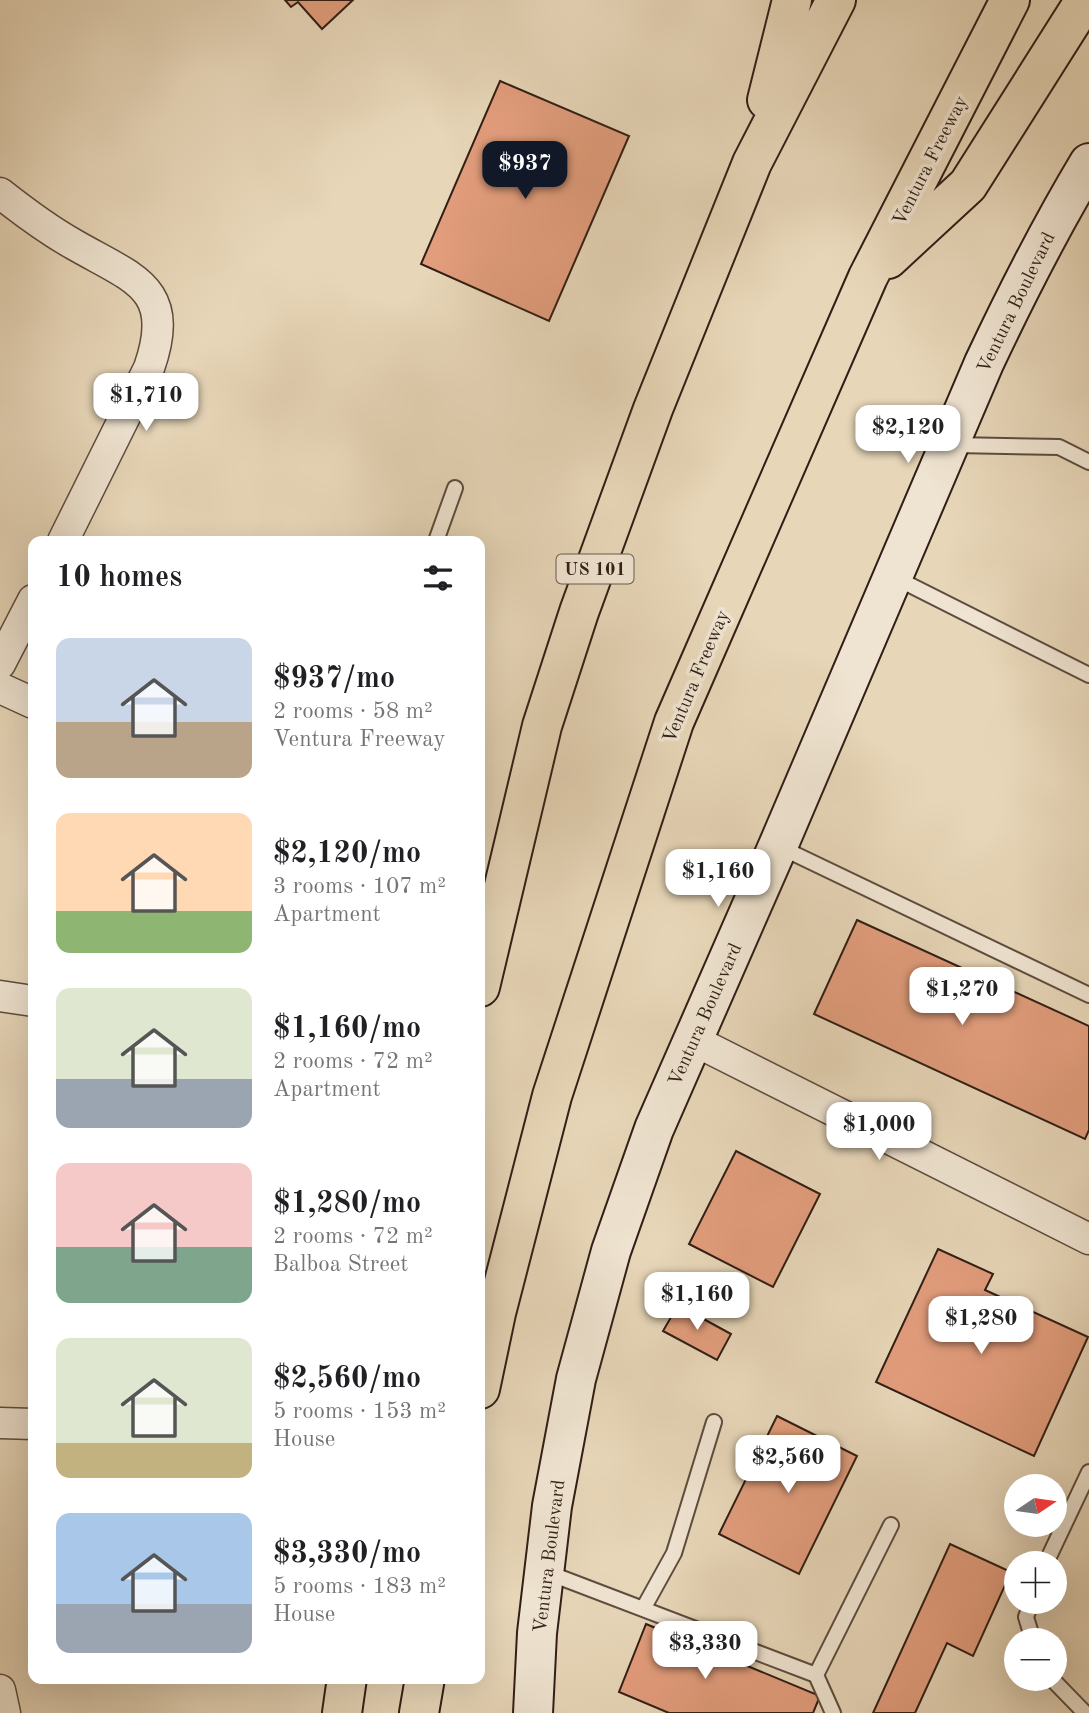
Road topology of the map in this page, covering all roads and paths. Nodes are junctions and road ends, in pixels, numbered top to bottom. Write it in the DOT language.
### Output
graph roads {
  1 [pos="792,0"];
  2 [pos="836,0"];
  3 [pos="1010,0"];
  4 [pos="1085,0"];
  5 [pos="752,163"];
  6 [pos="1089,163"];
  7 [pos="0,193"];
  8 [pos="868,277"];
  9 [pos="949,444"];
  10 [pos="1089,462"];
  11 [pos="455,488"];
  12 [pos="65,536"];
  13 [pos="438,536"];
  14 [pos="892,576"];
  15 [pos="28,610"];
  16 [pos="0,664"];
  17 [pos="1089,675"];
  18 [pos="0,688"];
  19 [pos="28,702"];
  20 [pos="778,846"];
  21 [pos="485,967"];
  22 [pos="1089,995"];
  23 [pos="0,996"];
  24 [pos="28,1000"];
  25 [pos="692,1040"];
  26 [pos="1089,1239"];
  27 [pos="485,1366"];
  28 [pos="714,1422"];
  29 [pos="0,1423"];
  30 [pos="28,1424"];
  31 [pos="1089,1472"];
  32 [pos="891,1525"];
  33 [pos="1052,1551"];
  34 [pos="545,1572"];
  35 [pos="643,1609"];
  36 [pos="816,1675"];
  37 [pos="346,1684"];
  38 [pos="424,1684"];
  39 [pos="0,1690"];
  40 [pos="1064,1691"];
  41 [pos="5,1713"];
  42 [pos="342,1713"];
  43 [pos="419,1713"];
  44 [pos="533,1713"];
  45 [pos="833,1713"];
  46 [pos="1085,1713"];
  1 -- 5 [label="highway"];
  2 -- 5 [label="highway, US 101"];
  3 -- 8 [label="highway, Ventura Freeway"];
  4 -- 8 [label="highway"];
  5 -- 21 [label="highway, US 101"];
  6 -- 9 [label="street, Ventura Boulevard"];
  7 -- 12 [label="street"];
  8 -- 27 [label="highway, Ventura Freeway"];
  9 -- 10 [label="lane"];
  9 -- 14 [label="street, Ventura Boulevard"];
  11 -- 13 [label="lane"];
  14 -- 17 [label="lane"];
  14 -- 20 [label="street, Ventura Boulevard"];
  15 -- 16 [label="street"];
  18 -- 19 [label="street"];
  20 -- 22 [label="lane"];
  20 -- 25 [label="street, Ventura Boulevard"];
  23 -- 24 [label="street"];
  25 -- 26 [label="street"];
  25 -- 34 [label="street, Ventura Boulevard"];
  28 -- 35 [label="lane"];
  29 -- 30 [label="street"];
  31 -- 33 [label="lane"];
  32 -- 36 [label="lane"];
  34 -- 35 [label="lane"];
  34 -- 44 [label="street, Ventura Boulevard"];
  35 -- 36 [label="lane"];
  36 -- 45 [label="lane"];
  37 -- 42 [label="highway"];
  38 -- 43 [label="highway"];
  39 -- 41 [label="street"];
  40 -- 46 [label="lane"];
}
